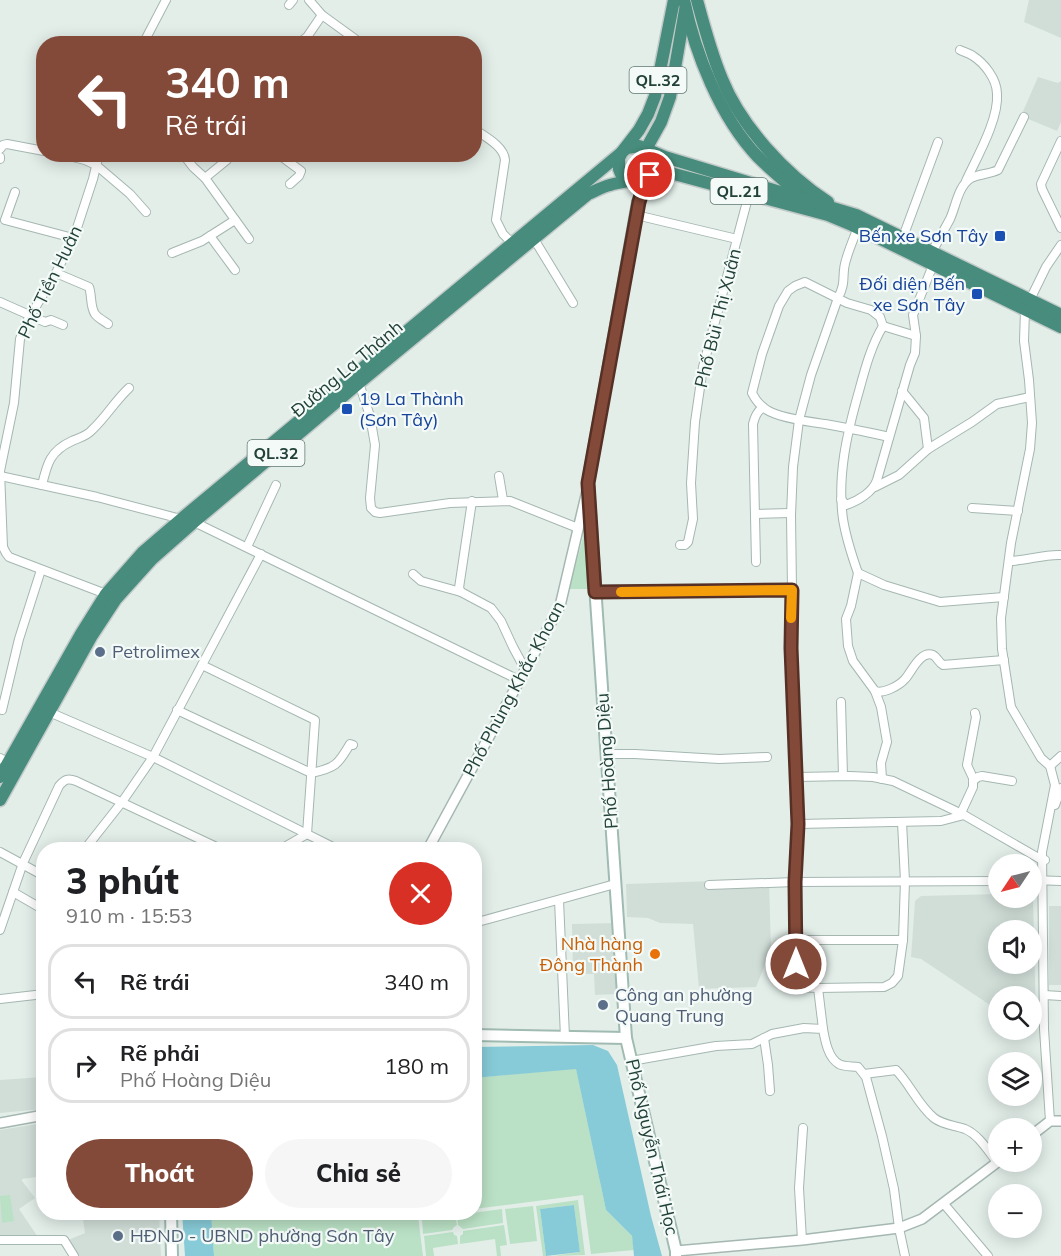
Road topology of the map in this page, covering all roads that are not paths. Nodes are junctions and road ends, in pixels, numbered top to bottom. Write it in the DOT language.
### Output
graph roads {
  1 [pos="166,0"];
  2 [pos="309,0"];
  3 [pos="674,0"];
  4 [pos="697,0"];
  5 [pos="685,2"];
  6 [pos="322,15"];
  7 [pos="148,36"];
  8 [pos="308,36"];
  9 [pos="350,36"];
  10 [pos="960,50"];
  11 [pos="1024,117"];
  12 [pos="482,135"];
  13 [pos="1061,141"];
  14 [pos="938,142"];
  15 [pos="0,149"];
  16 [pos="36,149"];
  17 [pos="646,149"];
  18 [pos="622,152"];
  19 [pos="89,162"];
  20 [pos="97,162"];
  21 [pos="189,162"];
  22 [pos="225,162"];
  23 [pos="289,162"];
  24 [pos="96,165"];
  25 [pos="649,176"];
  26 [pos="205,178"];
  27 [pos="629,181"];
  28 [pos="966,182"];
  29 [pos="290,184"];
  30 [pos="15,192"];
  31 [pos="749,194"];
  32 [pos="806,200"];
  33 [pos="639,202"];
  34 [pos="146,212"];
  35 [pos="636,215"];
  36 [pos="828,215"];
  37 [pos="235,220"];
  38 [pos="857,221"];
  39 [pos="1061,228"];
  40 [pos="210,236"];
  41 [pos="903,237"];
  42 [pos="73,238"];
  43 [pos="737,238"];
  44 [pos="249,239"];
  45 [pos="534,239"];
  46 [pos="512,243"];
  47 [pos="1060,248"];
  48 [pos="172,253"];
  49 [pos="933,258"];
  50 [pos="235,270"];
  51 [pos="56,273"];
  52 [pos="838,298"];
  53 [pos="0,302"];
  54 [pos="573,303"];
  55 [pos="1027,304"];
  56 [pos="30,315"];
  57 [pos="1061,315"];
  58 [pos="108,324"];
  59 [pos="63,325"];
  60 [pos="883,326"];
  61 [pos="1061,327"];
  62 [pos="916,336"];
  63 [pos="358,383"];
  64 [pos="129,388"];
  65 [pos="902,391"];
  66 [pos="1030,397"];
  67 [pos="763,407"];
  68 [pos="799,420"];
  69 [pos="849,428"];
  70 [pos="889,437"];
  71 [pos="928,449"];
  72 [pos="0,476"];
  73 [pos="499,476"];
  74 [pos="42,485"];
  75 [pos="276,485"];
  76 [pos="875,487"];
  77 [pos="503,500"];
  78 [pos="841,500"];
  79 [pos="472,501"];
  80 [pos="972,508"];
  81 [pos="1018,511"];
  82 [pos="791,513"];
  83 [pos="755,514"];
  84 [pos="586,517"];
  85 [pos="188,520"];
  86 [pos="578,528"];
  87 [pos="1,531"];
  88 [pos="680,545"];
  89 [pos="247,547"];
  90 [pos="261,554"];
  91 [pos="1061,555"];
  92 [pos="1009,561"];
  93 [pos="756,562"];
  94 [pos="41,570"];
  95 [pos="858,573"];
  96 [pos="413,574"];
  97 [pos="792,590"];
  98 [pos="461,592"];
  99 [pos="595,592"];
  100 [pos="106,594"];
  101 [pos="1004,597"];
  102 [pos="1004,660"];
  103 [pos="202,664"];
  104 [pos="526,671"];
  105 [pos="521,681"];
  106 [pos="875,691"];
  107 [pos="841,702"];
  108 [pos="2,710"];
  109 [pos="177,710"];
  110 [pos="49,712"];
  111 [pos="975,713"];
  112 [pos="353,745"];
  113 [pos="606,754"];
  114 [pos="1061,756"];
  115 [pos="153,757"];
  116 [pos="767,757"];
  117 [pos="4,760"];
  118 [pos="1050,766"];
  119 [pos="311,773"];
  120 [pos="843,776"];
  121 [pos="0,777"];
  122 [pos="796,777"];
  123 [pos="882,779"];
  124 [pos="973,781"];
  125 [pos="1012,781"];
  126 [pos="1061,788"];
  127 [pos="0,800"];
  128 [pos="122,802"];
  129 [pos="962,814"];
  130 [pos="903,822"];
  131 [pos="798,824"];
  132 [pos="307,834"];
  133 [pos="91,842"];
  134 [pos="206,842"];
  135 [pos="293,842"];
  136 [pos="323,842"];
  137 [pos="432,842"];
  138 [pos="0,852"];
  139 [pos="1032,854"];
  140 [pos="1042,854"];
  141 [pos="1042,860"];
  142 [pos="23,865"];
  143 [pos="36,872"];
  144 [pos="1042,880"];
  145 [pos="905,881"];
  146 [pos="988,881"];
  147 [pos="1061,881"];
  148 [pos="795,882"];
  149 [pos="615,884"];
  150 [pos="709,885"];
  151 [pos="13,892"];
  152 [pos="559,900"];
  153 [pos="36,905"];
  154 [pos="482,921"];
  155 [pos="0,930"];
  156 [pos="796,940"];
  157 [pos="903,940"];
  158 [pos="818,988"];
  159 [pos="36,995"];
  160 [pos="1044,995"];
  161 [pos="1061,996"];
  162 [pos="0,999"];
  163 [pos="822,1029"];
  164 [pos="482,1035"];
  165 [pos="565,1037"];
  166 [pos="626,1038"];
  167 [pos="764,1038"];
  168 [pos="631,1061"];
  169 [pos="864,1074"];
  170 [pos="770,1091"];
  171 [pos="36,1116"];
  172 [pos="1050,1121"];
  173 [pos="1061,1121"];
  174 [pos="0,1123"];
  175 [pos="1042,1127"];
  176 [pos="803,1128"];
  177 [pos="988,1150"];
  178 [pos="988,1170"];
  179 [pos="944,1204"];
  180 [pos="171,1220"];
  181 [pos="899,1228"];
  182 [pos="0,1240"];
  183 [pos="802,1240"];
  184 [pos="676,1253"];
  185 [pos="74,1256"];
  186 [pos="172,1256"];
  187 [pos="905,1256"];
  188 [pos="988,1256"];
  1 -- 7 [label="street"];
  2 -- 6 [label="street"];
  3 -- 18 [label="highway, QL.32"];
  4 -- 38 [label="highway"];
  5 -- 17 [label="highway, QL.32"];
  5 -- 32 [label="highway"];
  6 -- 8 [label="street"];
  6 -- 9 [label="street"];
  10 -- 28 [label="street"];
  11 -- 28 [label="street"];
  12 -- 46 [label="street"];
  13 -- 39 [label="street"];
  14 -- 41 [label="street"];
  15 -- 16 [label="street"];
  17 -- 18 [label="highway"];
  17 -- 25 [label="highway"];
  17 -- 32 [label="highway, QL.21"];
  18 -- 27 [label="highway"];
  18 -- 46 [label="highway, Đường La Thành / QL.32"];
  19 -- 24 [label="street"];
  20 -- 24 [label="street, Phố Tiền Huân"];
  21 -- 26 [label="street"];
  22 -- 26 [label="street"];
  23 -- 29 [label="street"];
  24 -- 34 [label="street"];
  24 -- 42 [label="street, Phố Tiền Huân"];
  25 -- 27 [label="highway"];
  25 -- 31 [label="highway, QL.21"];
  25 -- 33 [label="main road"];
  26 -- 37 [label="street"];
  27 -- 33 [label="main road"];
  27 -- 45 [label="highway, Đường La Thành / QL.32"];
  28 -- 49 [label="street"];
  30 -- 42 [label="street"];
  31 -- 36 [label="highway, QL.21"];
  31 -- 43 [label="street, Phố Bùi Thị Xuân"];
  32 -- 36 [label="highway"];
  32 -- 38 [label="highway, QL.21"];
  33 -- 35 [label="main road"];
  35 -- 43 [label="street"];
  35 -- 84 [label="main road, Phố Hoàng Diệu"];
  36 -- 38 [label="highway, QL.21"];
  37 -- 40 [label="street"];
  37 -- 44 [label="street"];
  38 -- 41 [label="highway, QL.21"];
  38 -- 49 [label="highway, QL.21"];
  38 -- 52 [label="street"];
  40 -- 48 [label="street"];
  40 -- 50 [label="street"];
  41 -- 49 [label="highway, QL.21"];
  42 -- 51 [label="street, Phố Tiền Huân"];
  43 -- 88 [label="street, Phố Bùi Thị Xuân"];
  45 -- 54 [label="street"];
  45 -- 63 [label="highway, Đường La Thành / QL.32"];
  46 -- 85 [label="highway, Đường La Thành / QL.32"];
  47 -- 55 [label="street"];
  49 -- 55 [label="highway, QL.21"];
  49 -- 62 [label="street"];
  51 -- 56 [label="street, Phố Tiền Huân"];
  51 -- 58 [label="street"];
  52 -- 60 [label="street"];
  52 -- 67 [label="street"];
  52 -- 68 [label="street"];
  53 -- 56 [label="street"];
  55 -- 57 [label="highway, QL.21"];
  55 -- 61 [label="highway, QL.21"];
  55 -- 66 [label="street"];
  56 -- 59 [label="street"];
  56 -- 72 [label="street, Phố Tiền Huân"];
  60 -- 62 [label="street"];
  60 -- 69 [label="street"];
  62 -- 65 [label="street"];
  63 -- 79 [label="street"];
  63 -- 85 [label="highway, Đường La Thành / QL.32"];
  64 -- 74 [label="street"];
  65 -- 70 [label="street"];
  65 -- 71 [label="street"];
  66 -- 71 [label="street"];
  66 -- 81 [label="street"];
  67 -- 68 [label="street"];
  67 -- 83 [label="street"];
  68 -- 69 [label="street"];
  68 -- 82 [label="street"];
  69 -- 70 [label="street"];
  69 -- 78 [label="street"];
  70 -- 76 [label="street"];
  71 -- 76 [label="street"];
  72 -- 74 [label="street"];
  72 -- 87 [label="street, Phố Tiền Huân"];
  73 -- 77 [label="street"];
  74 -- 85 [label="street"];
  75 -- 89 [label="street"];
  76 -- 78 [label="street"];
  77 -- 79 [label="street"];
  77 -- 86 [label="street"];
  78 -- 95 [label="street"];
  79 -- 98 [label="street"];
  80 -- 81 [label="street"];
  81 -- 92 [label="street"];
  82 -- 83 [label="street"];
  82 -- 97 [label="street"];
  83 -- 93 [label="street"];
  84 -- 86 [label="street, Phố Phùng Khắc Khoan"];
  84 -- 99 [label="main road, Phố Hoàng Diệu"];
  85 -- 89 [label="street"];
  85 -- 100 [label="highway, Đường La Thành / QL.32"];
  85 -- 110 [label="highway, Đường La Thành / QL.32"];
  86 -- 104 [label="street, Phố Phùng Khắc Khoan"];
  87 -- 94 [label="street, Phố Tiền Huân"];
  89 -- 90 [label="street"];
  90 -- 103 [label="street"];
  90 -- 105 [label="street"];
  91 -- 92 [label="street"];
  92 -- 101 [label="street"];
  94 -- 100 [label="street, Phố Tiền Huân"];
  94 -- 108 [label="street"];
  95 -- 101 [label="street"];
  95 -- 106 [label="street"];
  96 -- 98 [label="street"];
  97 -- 99 [label="street"];
  97 -- 122 [label="street"];
  98 -- 104 [label="street"];
  99 -- 113 [label="main road, Phố Hoàng Diệu"];
  100 -- 117 [label="highway, Đường La Thành / QL.32"];
  101 -- 102 [label="street"];
  102 -- 106 [label="street"];
  102 -- 118 [label="street"];
  103 -- 109 [label="street"];
  103 -- 119 [label="street"];
  104 -- 105 [label="street, Phố Phùng Khắc Khoan"];
  105 -- 137 [label="street, Phố Phùng Khắc Khoan"];
  106 -- 123 [label="street"];
  107 -- 120 [label="street"];
  109 -- 115 [label="street"];
  109 -- 119 [label="street"];
  110 -- 115 [label="street"];
  110 -- 127 [label="highway, Đường La Thành / QL.32"];
  111 -- 124 [label="street"];
  112 -- 119 [label="street"];
  113 -- 116 [label="street"];
  113 -- 149 [label="main road, Phố Hoàng Diệu"];
  114 -- 118 [label="street"];
  115 -- 128 [label="street"];
  115 -- 132 [label="street"];
  117 -- 121 [label="highway, Đường La Thành / QL.32"];
  118 -- 140 [label="street"];
  119 -- 132 [label="street"];
  120 -- 122 [label="street"];
  120 -- 123 [label="street"];
  122 -- 131 [label="street"];
  123 -- 129 [label="street"];
  124 -- 125 [label="street"];
  124 -- 129 [label="street"];
  126 -- 141 [label="street"];
  128 -- 133 [label="street"];
  128 -- 134 [label="street"];
  128 -- 142 [label="street"];
  129 -- 130 [label="street"];
  129 -- 139 [label="street"];
  130 -- 131 [label="street"];
  130 -- 145 [label="street"];
  131 -- 148 [label="street"];
  132 -- 135 [label="street"];
  132 -- 136 [label="street"];
  138 -- 142 [label="street"];
  142 -- 143 [label="street"];
  142 -- 151 [label="street"];
  144 -- 147 [label="street"];
  144 -- 160 [label="street"];
  145 -- 146 [label="street"];
  145 -- 148 [label="street"];
  145 -- 157 [label="street"];
  148 -- 150 [label="street"];
  148 -- 156 [label="street"];
  149 -- 152 [label="street"];
  149 -- 166 [label="main road, Phố Hoàng Diệu"];
  151 -- 153 [label="street"];
  151 -- 155 [label="street"];
  152 -- 154 [label="street"];
  152 -- 165 [label="street"];
  156 -- 157 [label="street"];
  156 -- 158 [label="street"];
  157 -- 158 [label="street"];
  158 -- 163 [label="street"];
  159 -- 162 [label="street"];
  160 -- 161 [label="street"];
  160 -- 172 [label="street"];
  163 -- 167 [label="street"];
  163 -- 169 [label="street"];
  164 -- 165 [label="main road"];
  165 -- 166 [label="main road"];
  166 -- 168 [label="main road, Phố Nguyễn Thái Học"];
  167 -- 168 [label="street"];
  167 -- 170 [label="street"];
  168 -- 184 [label="main road, Phố Nguyễn Thái Học"];
  169 -- 177 [label="street"];
  169 -- 181 [label="street"];
  171 -- 174 [label="street"];
  172 -- 173 [label="street"];
  172 -- 175 [label="street"];
  176 -- 183 [label="street"];
  178 -- 179 [label="street"];
  179 -- 181 [label="street"];
  179 -- 188 [label="street"];
  180 -- 186 [label="main road"];
  181 -- 183 [label="street"];
  181 -- 187 [label="street"];
  182 -- 185 [label="street"];
  183 -- 184 [label="street"];
}
